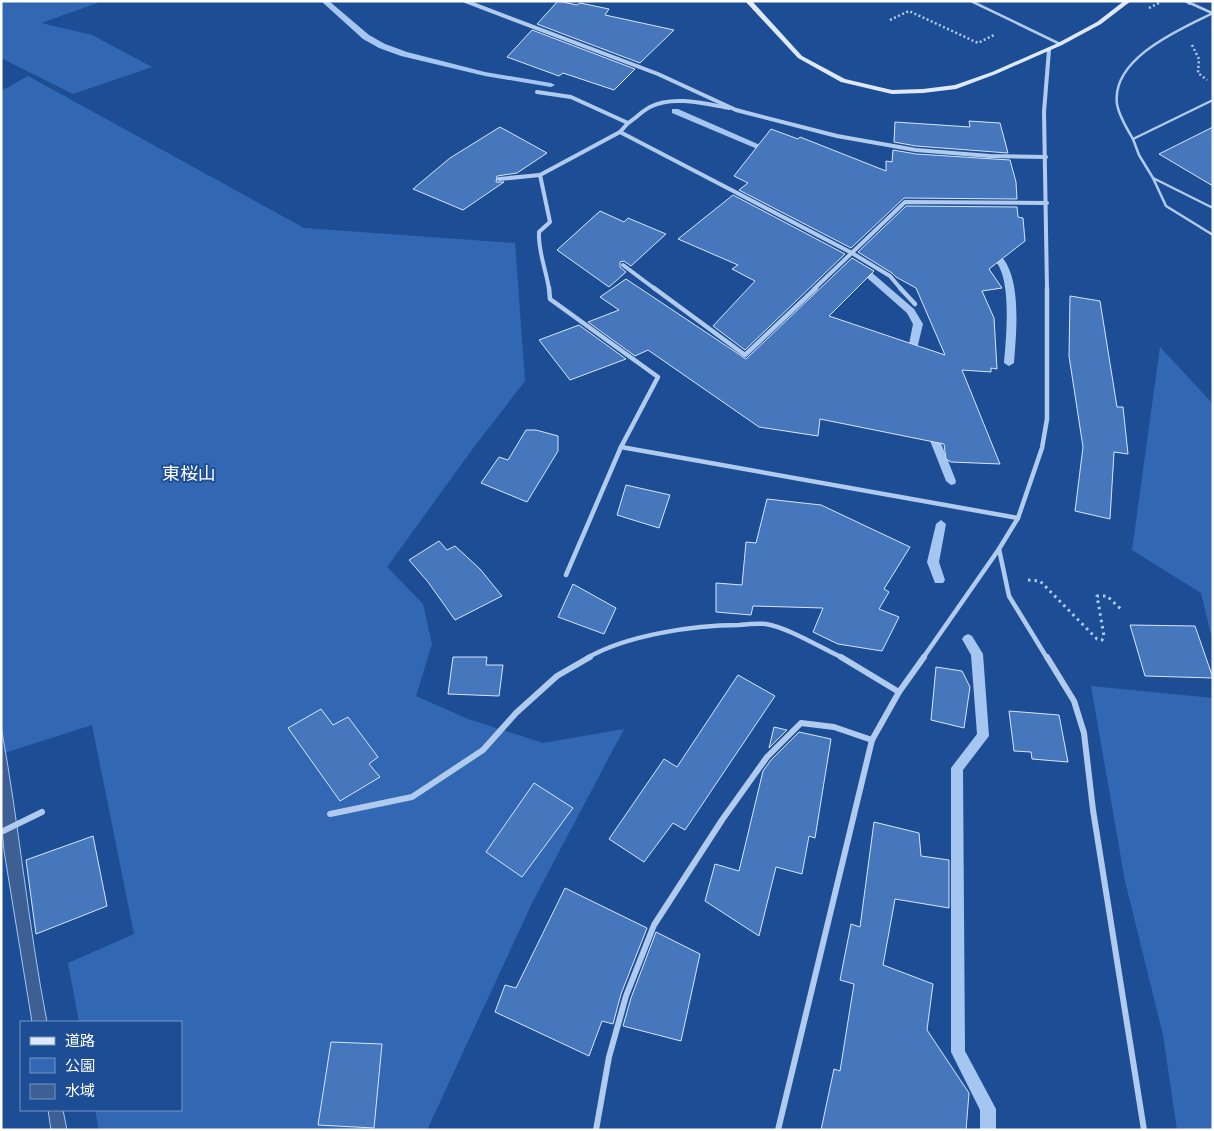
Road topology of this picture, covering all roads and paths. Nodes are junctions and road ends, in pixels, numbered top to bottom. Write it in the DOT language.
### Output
graph roads {
  1 [pos="465,1"];
  2 [pos="748,1"];
  3 [pos="971,1"];
  4 [pos="1128,1"];
  5 [pos="1161,2"];
  6 [pos="1188,2"];
  7 [pos="1144,10"];
  8 [pos="1212,13"];
  9 [pos="890,20"];
  10 [pos="1017,24"];
  11 [pos="1176,32"];
  12 [pos="1060,44"];
  13 [pos="1048,50"];
  14 [pos="1213,84"];
  15 [pos="537,92"];
  16 [pos="1213,100"];
  17 [pos="736,110"];
  18 [pos="628,123"];
  19 [pos="620,132"];
  20 [pos="1133,139"];
  21 [pos="1046,158"];
  22 [pos="540,175"];
  23 [pos="1153,178"];
  24 [pos="499,179"];
  25 [pos="1047,203"];
  26 [pos="1213,208"];
  27 [pos="1213,235"];
  28 [pos="852,253"];
  29 [pos="623,265"];
  30 [pos="915,304"];
  31 [pos="621,447"];
  32 [pos="1018,518"];
  33 [pos="999,550"];
  34 [pos="566,575"];
  35 [pos="1005,577"];
  36 [pos="1123,611"];
  37 [pos="899,692"];
  38 [pos="872,740"];
  39 [pos="42,812"];
  40 [pos="330,814"];
  41 [pos="1,832"];
  42 [pos="596,1130"];
  43 [pos="778,1130"];
  44 [pos="1144,1130"];
  1 -- 17 [label="street"];
  2 -- 13 [label="street"];
  3 -- 10 [label="lane"];
  4 -- 12 [label="street"];
  5 -- 7 [label="path"];
  6 -- 8 [label="lane"];
  8 -- 11 [label="lane"];
  9 -- 10 [label="path"];
  10 -- 12 [label="lane"];
  11 -- 14 [label="path"];
  11 -- 20 [label="lane"];
  12 -- 13 [label="street"];
  13 -- 21 [label="street"];
  15 -- 18 [label="street"];
  16 -- 20 [label="lane"];
  17 -- 18 [label="street"];
  17 -- 21 [label="street"];
  18 -- 19 [label="street"];
  19 -- 22 [label="street"];
  19 -- 28 [label="street"];
  20 -- 23 [label="lane"];
  21 -- 25 [label="street"];
  22 -- 24 [label="street"];
  22 -- 31 [label="street"];
  23 -- 26 [label="lane"];
  23 -- 27 [label="lane"];
  25 -- 28 [label="street"];
  25 -- 32 [label="street"];
  28 -- 29 [label="street"];
  28 -- 30 [label="street"];
  31 -- 32 [label="street"];
  31 -- 34 [label="street"];
  32 -- 33 [label="street"];
  33 -- 35 [label="street"];
  33 -- 37 [label="street"];
  35 -- 36 [label="path"];
  35 -- 44 [label="street"];
  37 -- 38 [label="street"];
  37 -- 40 [label="street"];
  38 -- 42 [label="street"];
  38 -- 43 [label="street"];
  39 -- 41 [label="street"];
}
